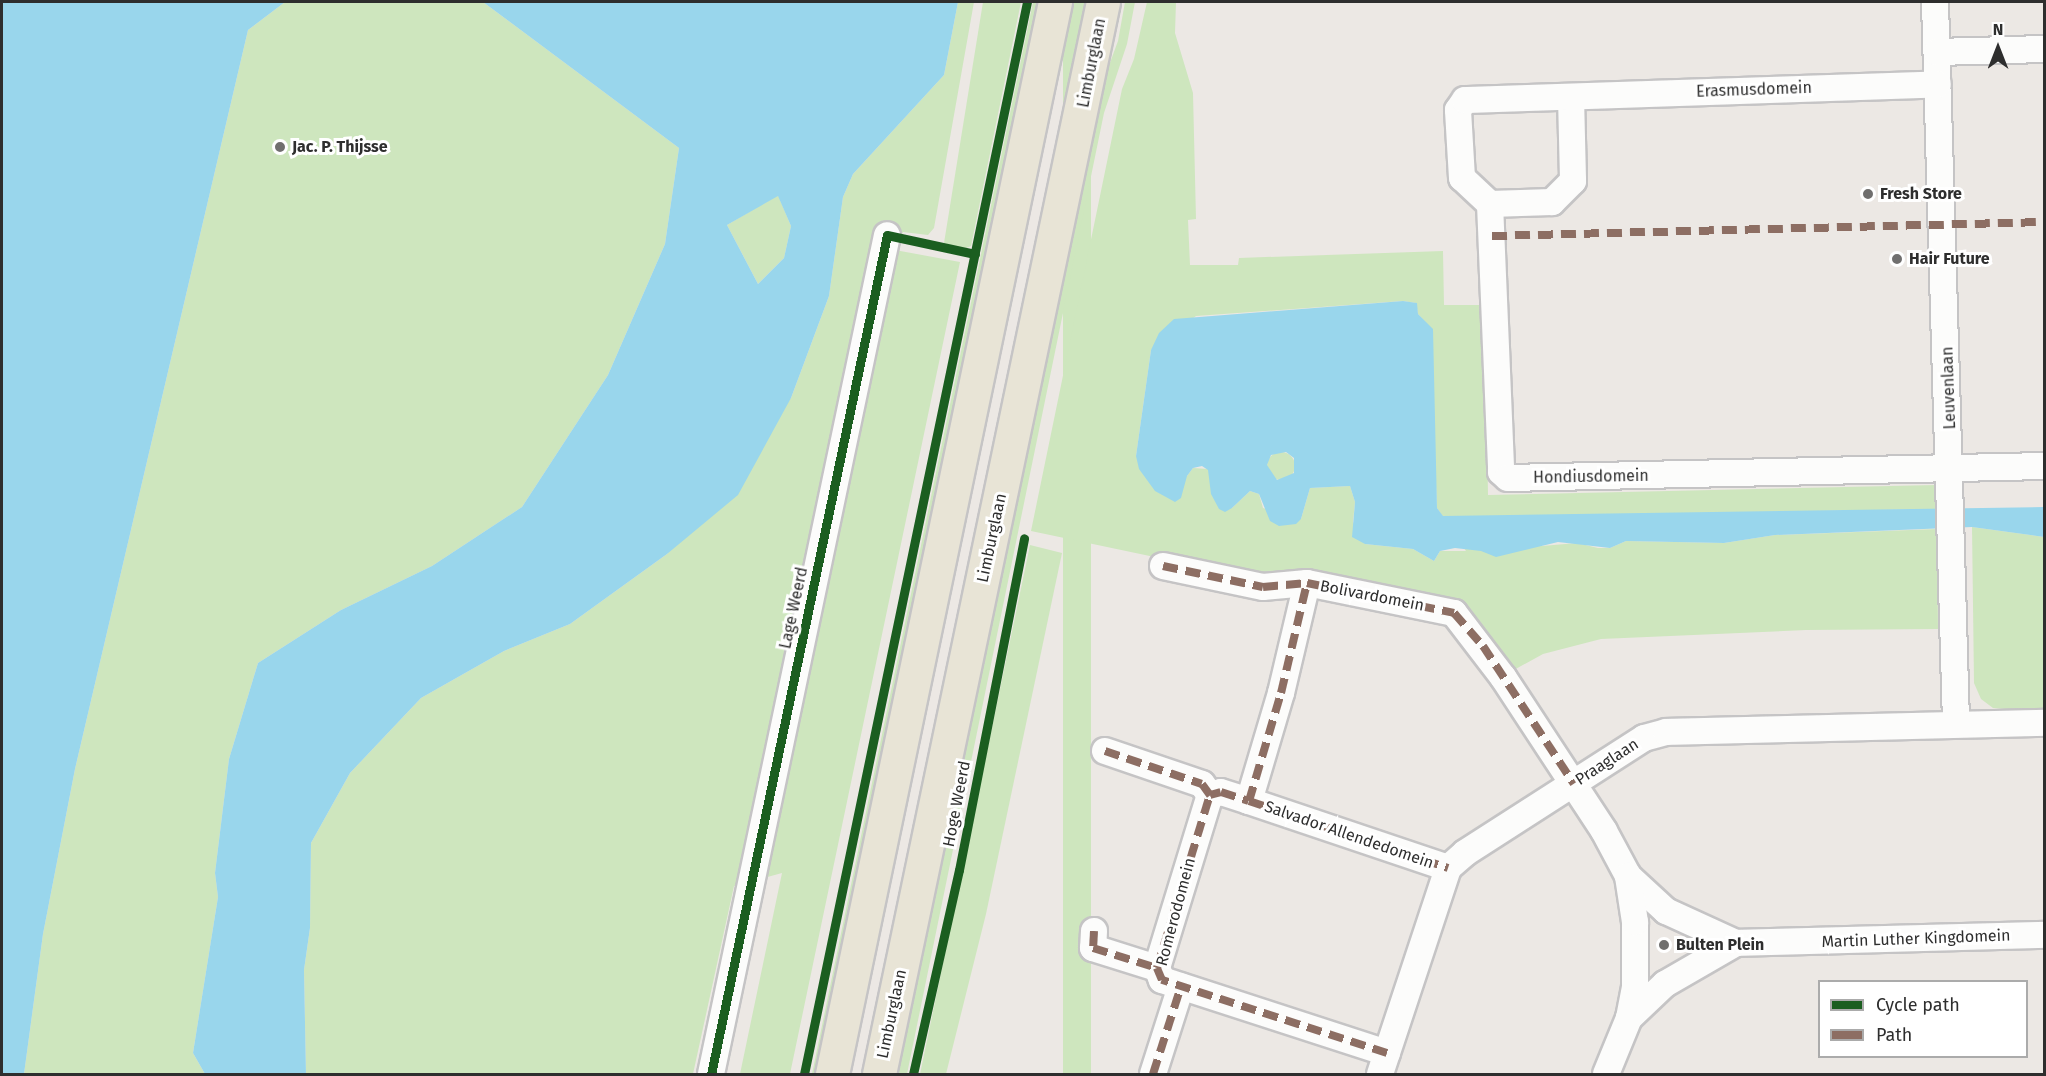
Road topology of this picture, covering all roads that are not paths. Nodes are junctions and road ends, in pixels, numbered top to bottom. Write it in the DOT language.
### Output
graph roads {
  1 [pos="1055,2"];
  2 [pos="1103,2"];
  3 [pos="1935,2"];
  4 [pos="2044,49"];
  5 [pos="1937,52"];
  6 [pos="1938,84"];
  7 [pos="1571,97"];
  8 [pos="1490,204"];
  9 [pos="887,235"];
  10 [pos="2044,465"];
  11 [pos="1951,469"];
  12 [pos="1163,566"];
  13 [pos="1307,584"];
  14 [pos="2044,723"];
  15 [pos="1956,724"];
  16 [pos="1105,751"];
  17 [pos="1574,784"];
  18 [pos="1210,795"];
  19 [pos="1249,801"];
  20 [pos="1448,868"];
  21 [pos="1628,876"];
  22 [pos="1094,931"];
  23 [pos="2044,935"];
  24 [pos="1736,944"];
  25 [pos="1157,968"];
  26 [pos="1181,986"];
  27 [pos="1629,1018"];
  28 [pos="1383,1064"];
  29 [pos="711,1074"];
  30 [pos="832,1074"];
  31 [pos="879,1074"];
  32 [pos="1153,1074"];
  33 [pos="1606,1074"];
  1 -- 30 [label="main road"];
  2 -- 31 [label="main road, Limburglaan"];
  3 -- 5 [label="street, Leuvenlaan"];
  4 -- 5 [label="street"];
  5 -- 6 [label="street, Leuvenlaan"];
  6 -- 7 [label="street, Erasmusdomein"];
  6 -- 11 [label="street, Leuvenlaan"];
  7 -- 8 [label="street"];
  7 -- 8 [label="street, Erasmusdomein"];
  8 -- 11 [label="street, Hondiusdomein"];
  9 -- 29 [label="street, Lage Weerd"];
  10 -- 11 [label="street, Hondiusdomein"];
  11 -- 15 [label="street, Leuvenlaan"];
  12 -- 13 [label="street"];
  13 -- 17 [label="street, Bolivardomein"];
  13 -- 19 [label="street, Bolivardomein"];
  14 -- 15 [label="street, Praaglaan"];
  15 -- 17 [label="street, Praaglaan"];
  16 -- 18 [label="street"];
  17 -- 20 [label="street, Praaglaan"];
  17 -- 21 [label="street, Bolivardomein"];
  18 -- 19 [label="street"];
  18 -- 25 [label="street, Romerodomein"];
  19 -- 20 [label="street, Salvador Allendedomein"];
  20 -- 28 [label="street"];
  21 -- 24 [label="street"];
  21 -- 27 [label="street"];
  22 -- 25 [label="street"];
  23 -- 24 [label="street, Martin Luther Kingdomein"];
  24 -- 27 [label="street"];
  25 -- 26 [label="street, Romerodomein"];
  26 -- 28 [label="street, Romerodomein"];
  26 -- 32 [label="street"];
  27 -- 33 [label="street"];
}
